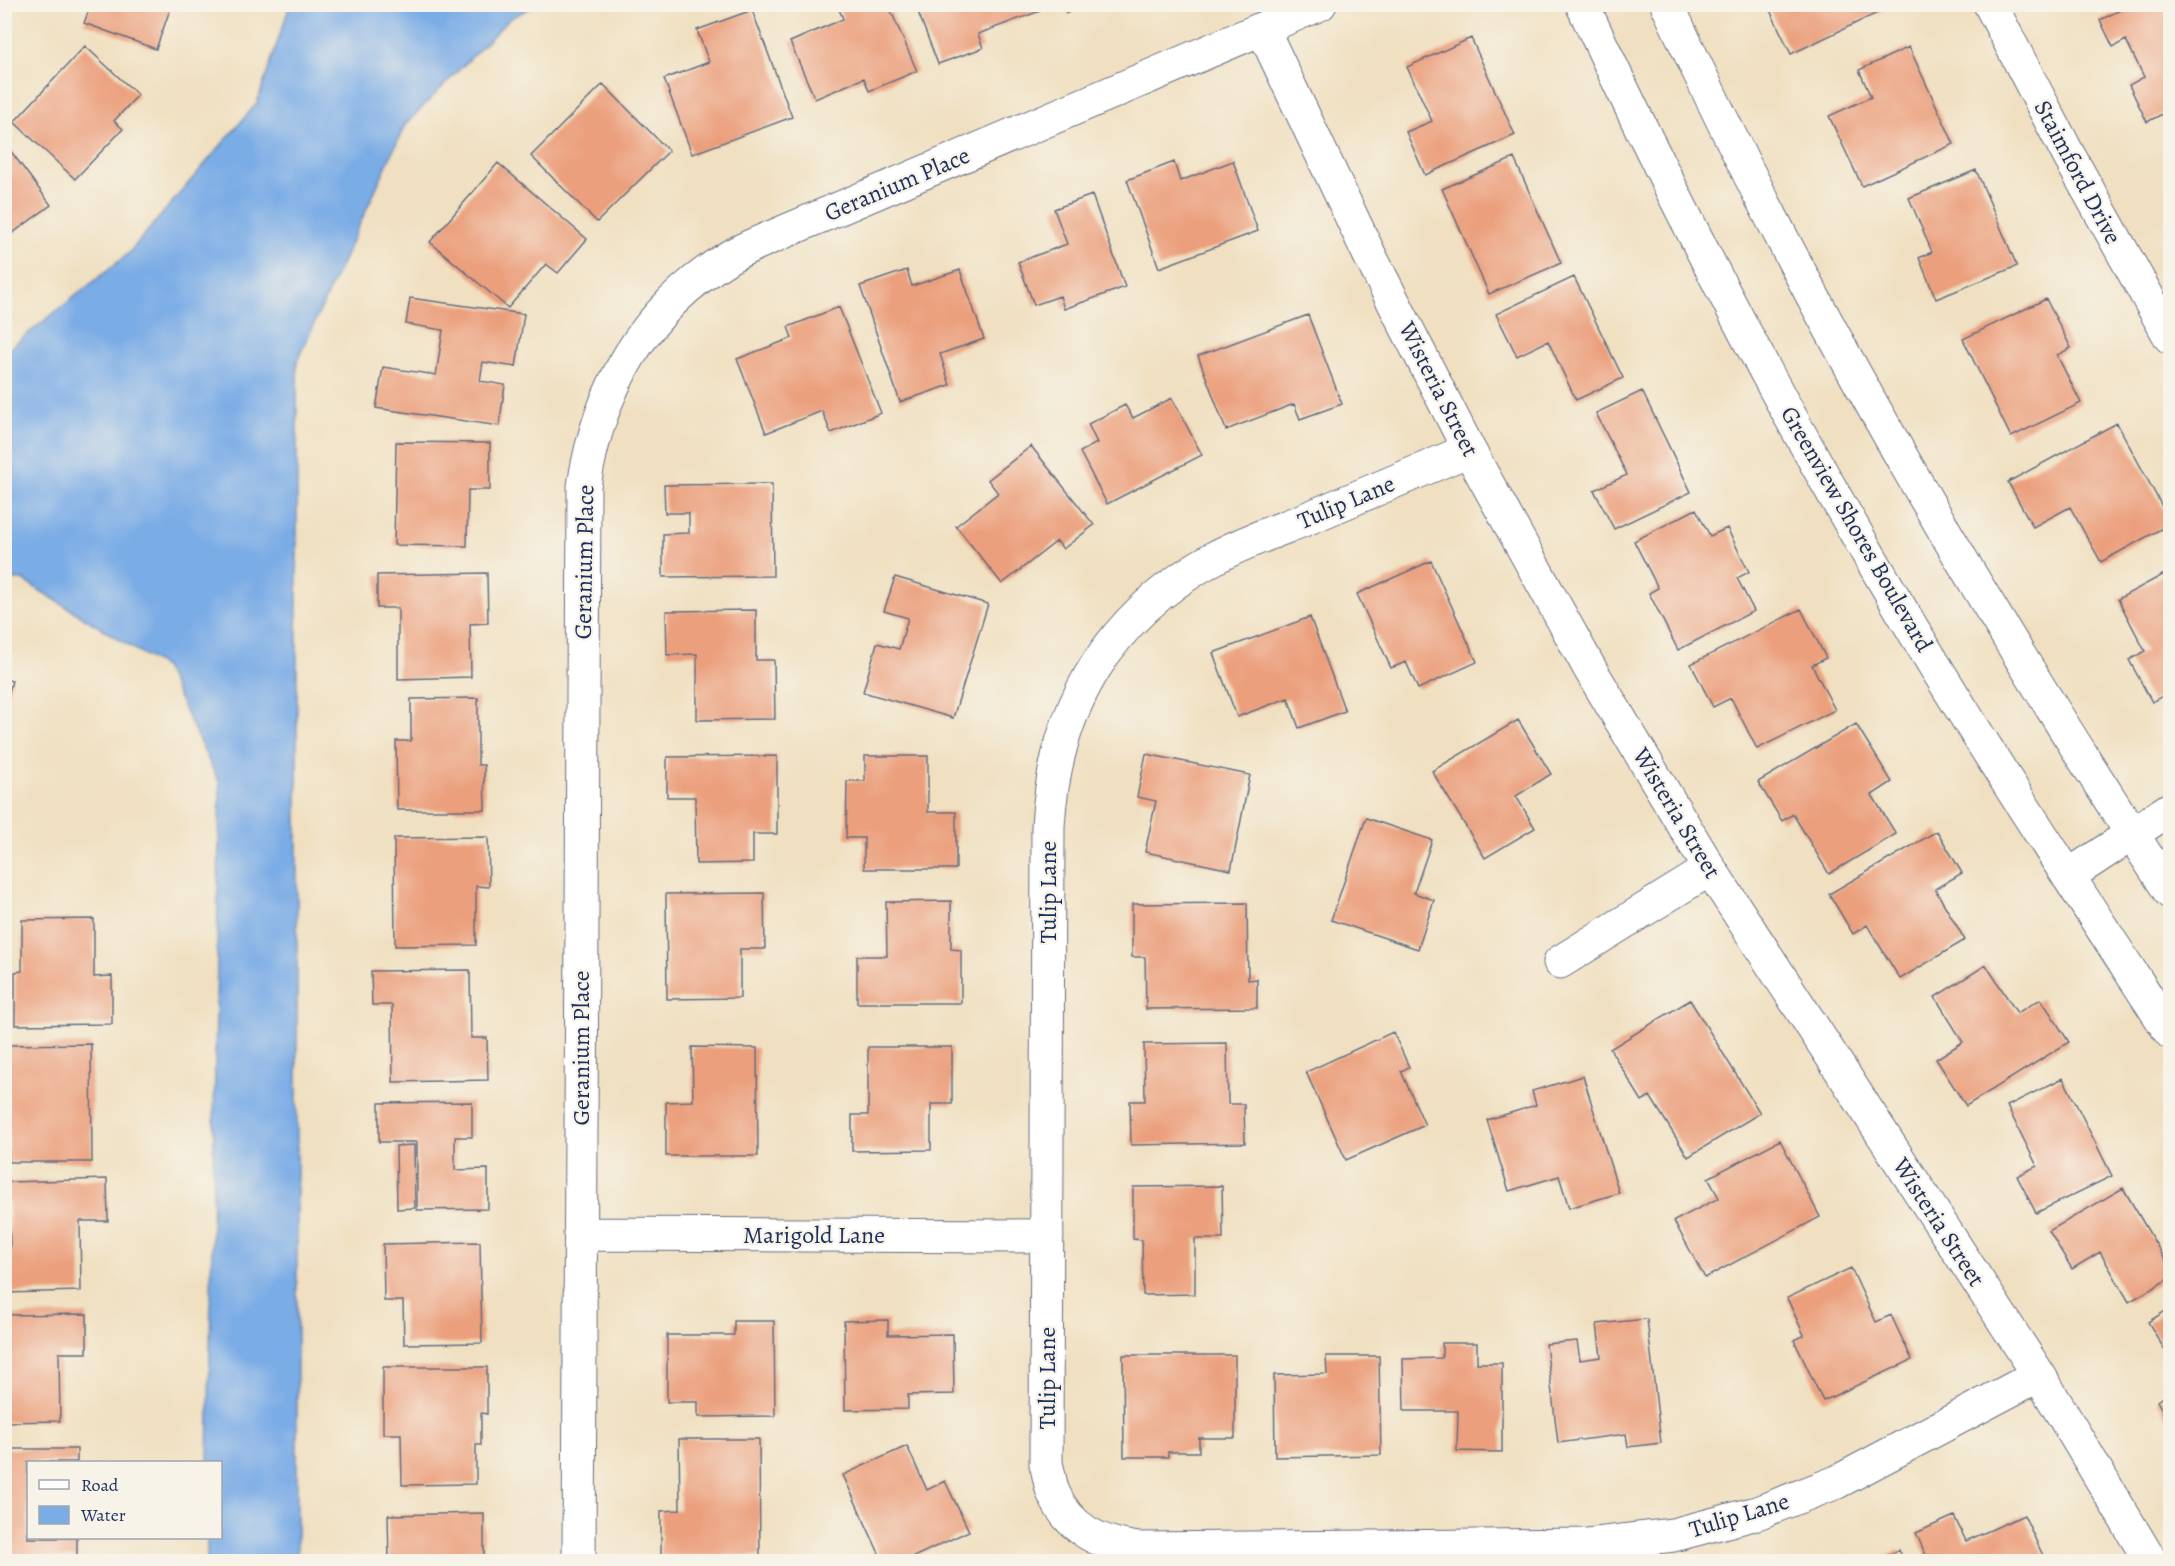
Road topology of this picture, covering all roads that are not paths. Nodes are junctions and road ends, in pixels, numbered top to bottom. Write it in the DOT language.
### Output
graph roads {
  1 [pos="1320,4"];
  2 [pos="1582,4"];
  3 [pos="1667,4"];
  4 [pos="1990,4"];
  5 [pos="1263,30"];
  6 [pos="2170,337"];
  7 [pos="1469,450"];
  8 [pos="2170,808"];
  9 [pos="2132,833"];
  10 [pos="1710,869"];
  11 [pos="2068,876"];
  12 [pos="2170,892"];
  13 [pos="1560,962"];
  14 [pos="2170,1032"];
  15 [pos="580,1234"];
  16 [pos="1047,1236"];
  17 [pos="2039,1375"];
  18 [pos="579,1562"];
  19 [pos="2151,1562"];
  1 -- 5 [label="street, Geranium Place"];
  2 -- 11 [label="street, Greenview Shores Boulevard"];
  3 -- 9 [label="street"];
  4 -- 6 [label="street, Staimford Drive"];
  5 -- 7 [label="street, Wisteria Street"];
  5 -- 15 [label="street, Geranium Place"];
  7 -- 10 [label="street, Wisteria Street"];
  7 -- 16 [label="street, Tulip Lane"];
  8 -- 9 [label="street"];
  9 -- 11 [label="street"];
  9 -- 12 [label="street"];
  10 -- 13 [label="street"];
  10 -- 17 [label="street, Wisteria Street"];
  11 -- 14 [label="street, Greenview Shores Boulevard"];
  15 -- 16 [label="street, Marigold Lane"];
  15 -- 18 [label="street, Geranium Place"];
  16 -- 17 [label="street, Tulip Lane"];
  17 -- 19 [label="street, Wisteria Street"];
}
